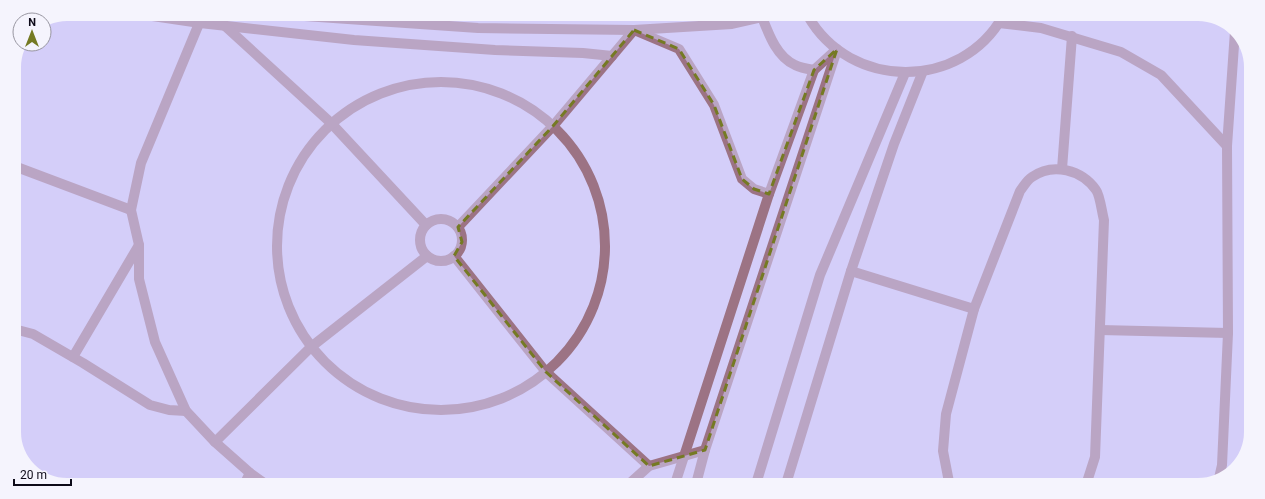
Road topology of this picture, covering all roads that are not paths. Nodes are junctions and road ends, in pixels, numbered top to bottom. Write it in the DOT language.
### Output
graph roads {
  1 [pos="201,21"];
  2 [pos="209,21"];
  3 [pos="220,21"];
  4 [pos="377,21"];
  5 [pos="744,21"];
  6 [pos="766,21"];
  7 [pos="812,21"];
  8 [pos="1000,21"];
  9 [pos="1006,21"];
  10 [pos="225,26"];
  11 [pos="634,30"];
  12 [pos="1072,36"];
  13 [pos="1234,38"];
  14 [pos="837,49"];
  15 [pos="612,56"];
  16 [pos="814,70"];
  17 [pos="923,71"];
  18 [pos="905,73"];
  19 [pos="331,123"];
  20 [pos="553,126"];
  21 [pos="1227,146"];
  22 [pos="21,169"];
  23 [pos="1062,169"];
  24 [pos="769,194"];
  25 [pos="131,210"];
  26 [pos="426,225"];
  27 [pos="458,227"];
  28 [pos="139,246"];
  29 [pos="427,256"];
  30 [pos="454,256"];
  31 [pos="851,271"];
  32 [pos="974,310"];
  33 [pos="1100,330"];
  34 [pos="21,331"];
  35 [pos="1228,333"];
  36 [pos="311,347"];
  37 [pos="73,357"];
  38 [pos="546,372"];
  39 [pos="186,411"];
  40 [pos="215,442"];
  41 [pos="705,450"];
  42 [pos="684,456"];
  43 [pos="649,466"];
  44 [pos="1220,472"];
  45 [pos="250,474"];
  46 [pos="248,478"];
  47 [pos="256,478"];
  48 [pos="636,478"];
  49 [pos="677,478"];
  50 [pos="698,478"];
  51 [pos="758,478"];
  52 [pos="789,478"];
  53 [pos="947,478"];
  54 [pos="1088,478"];
  1 -- 25 [label="street"];
  2 -- 10 [label="street"];
  3 -- 10 [label="street"];
  4 -- 11 [label="street"];
  5 -- 11 [label="street"];
  6 -- 16 [label="street"];
  7 -- 14 [label="street"];
  8 -- 17 [label="street"];
  9 -- 12 [label="street"];
  10 -- 15 [label="street"];
  10 -- 19 [label="street"];
  11 -- 15 [label="street"];
  11 -- 24 [label="street"];
  12 -- 21 [label="street"];
  12 -- 23 [label="street"];
  13 -- 21 [label="street"];
  14 -- 16 [label="street"];
  14 -- 18 [label="street"];
  14 -- 41 [label="street"];
  15 -- 20 [label="street"];
  16 -- 24 [label="street"];
  17 -- 18 [label="street"];
  17 -- 31 [label="street"];
  18 -- 51 [label="street"];
  19 -- 20 [label="street"];
  19 -- 26 [label="street"];
  19 -- 36 [label="street"];
  20 -- 27 [label="street"];
  20 -- 38 [label="street"];
  21 -- 35 [label="street"];
  22 -- 25 [label="street"];
  23 -- 32 [label="street"];
  23 -- 33 [label="street"];
  24 -- 42 [label="street"];
  25 -- 28 [label="street"];
  26 -- 27 [label="street"];
  26 -- 29 [label="street"];
  27 -- 30 [label="street"];
  28 -- 37 [label="street"];
  28 -- 39 [label="street"];
  29 -- 30 [label="street"];
  29 -- 36 [label="street"];
  30 -- 38 [label="street"];
  31 -- 32 [label="street"];
  31 -- 52 [label="street"];
  32 -- 53 [label="street"];
  33 -- 35 [label="street"];
  33 -- 54 [label="street"];
  34 -- 37 [label="street"];
  35 -- 44 [label="street"];
  36 -- 38 [label="street"];
  36 -- 40 [label="street"];
  37 -- 39 [label="street"];
  38 -- 43 [label="street"];
  39 -- 40 [label="street"];
  40 -- 45 [label="street"];
  41 -- 42 [label="street"];
  41 -- 50 [label="street"];
  42 -- 43 [label="street"];
  42 -- 49 [label="street"];
  43 -- 48 [label="street"];
  45 -- 46 [label="street"];
  45 -- 47 [label="street"];
}
